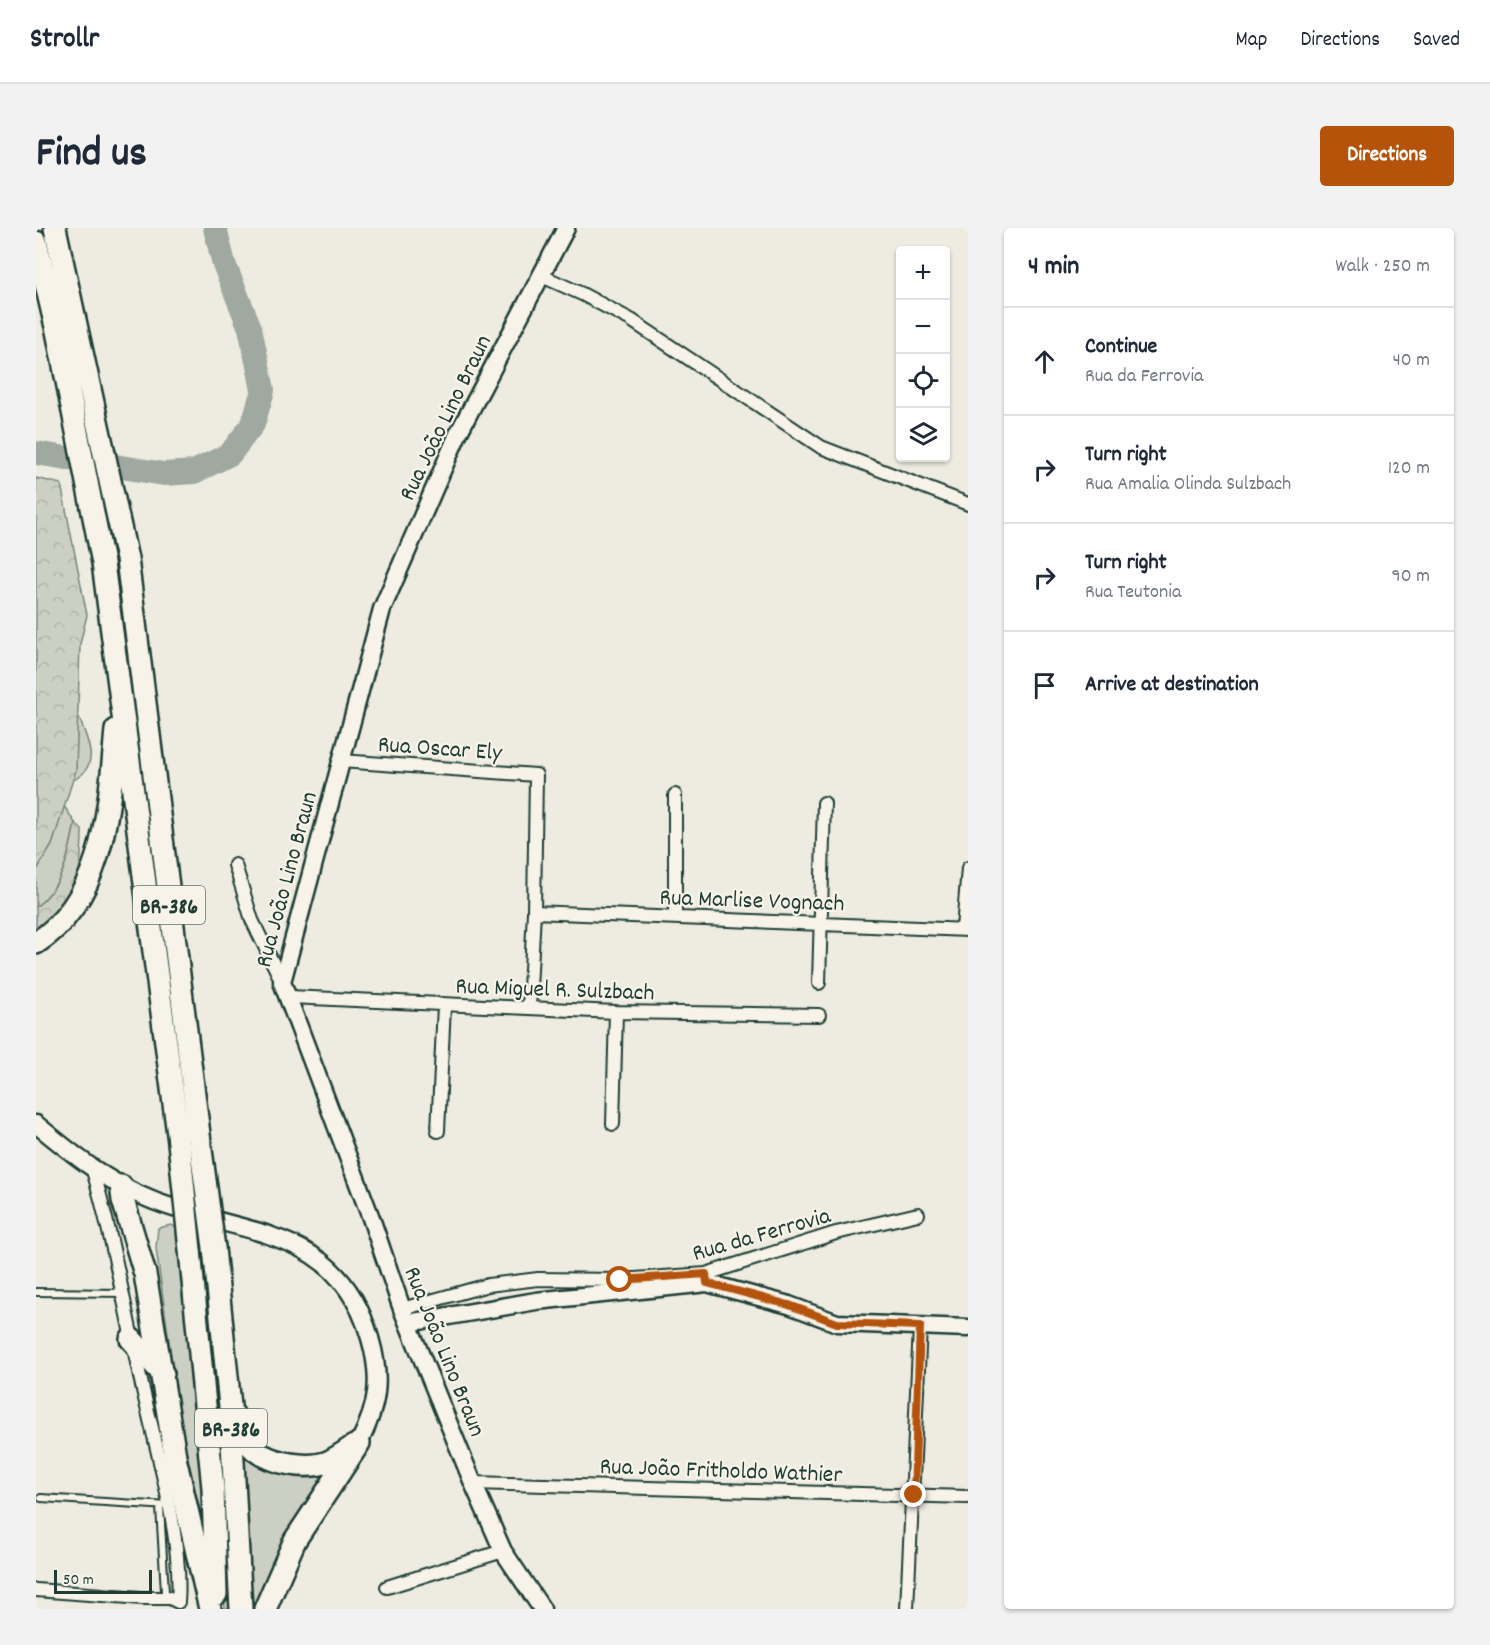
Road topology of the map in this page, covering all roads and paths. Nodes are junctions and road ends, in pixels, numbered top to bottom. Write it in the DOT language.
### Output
graph roads {
  1 [pos="55,228"];
  2 [pos="566,228"];
  3 [pos="36,242"];
  4 [pos="542,276"];
  5 [pos="66,329"];
  6 [pos="968,504"];
  7 [pos="119,694"];
  8 [pos="341,761"];
  9 [pos="675,795"];
  10 [pos="824,803"];
  11 [pos="235,864"];
  12 [pos="968,868"];
  13 [pos="534,912"];
  14 [pos="675,917"];
  15 [pos="820,922"];
  16 [pos="966,929"];
  17 [pos="36,943"];
  18 [pos="282,982"];
  19 [pos="819,983"];
  20 [pos="290,998"];
  21 [pos="444,1006"];
  22 [pos="529,1008"];
  23 [pos="616,1012"];
  24 [pos="819,1015"];
  25 [pos="36,1124"];
  26 [pos="613,1124"];
  27 [pos="438,1131"];
  28 [pos="44,1136"];
  29 [pos="92,1167"];
  30 [pos="121,1186"];
  31 [pos="918,1214"];
  32 [pos="706,1279"];
  33 [pos="36,1292"];
  34 [pos="124,1293"];
  35 [pos="405,1316"];
  36 [pos="920,1326"];
  37 [pos="968,1328"];
  38 [pos="131,1339"];
  39 [pos="164,1376"];
  40 [pos="230,1406"];
  41 [pos="359,1443"];
  42 [pos="473,1483"];
  43 [pos="914,1495"];
  44 [pos="968,1497"];
  45 [pos="41,1498"];
  46 [pos="165,1507"];
  47 [pos="503,1551"];
  48 [pos="387,1587"];
  49 [pos="36,1590"];
  50 [pos="171,1598"];
  51 [pos="210,1609"];
  52 [pos="216,1609"];
  53 [pos="241,1609"];
  54 [pos="265,1609"];
  55 [pos="542,1609"];
  56 [pos="907,1609"];
  1 -- 5 [label="highway, BR-386"];
  2 -- 4 [label="street, Rua João Lino Braun"];
  3 -- 5 [label="highway, BR-386"];
  4 -- 6 [label="street"];
  4 -- 8 [label="street, Rua João Lino Braun"];
  5 -- 7 [label="highway, BR-386"];
  5 -- 40 [label="highway, BR-386, bridge"];
  7 -- 17 [label="highway"];
  7 -- 52 [label="highway, BR-386, bridge"];
  8 -- 13 [label="street, Rua Oscar Ely"];
  8 -- 18 [label="street, Rua João Lino Braun"];
  9 -- 14 [label="street"];
  10 -- 15 [label="street"];
  11 -- 18 [label="street"];
  12 -- 16 [label="street"];
  13 -- 14 [label="street, Rua Marlise Vognach"];
  13 -- 22 [label="street"];
  14 -- 15 [label="street, Rua Marlise Vognach"];
  15 -- 16 [label="street, Rua Marlise Vognach"];
  15 -- 19 [label="street"];
  18 -- 20 [label="street, Rua João Lino Braun"];
  20 -- 21 [label="street, Rua Miguel R. Sulzbach"];
  20 -- 35 [label="street, Rua João Lino Braun"];
  21 -- 22 [label="street, Rua Miguel R. Sulzbach"];
  21 -- 27 [label="street"];
  22 -- 23 [label="street, Rua Miguel R. Sulzbach"];
  23 -- 24 [label="street, Rua Miguel R. Sulzbach"];
  23 -- 26 [label="street"];
  25 -- 28 [label="street"];
  28 -- 29 [label="street"];
  29 -- 30 [label="street"];
  29 -- 34 [label="street"];
  30 -- 39 [label="highway"];
  30 -- 41 [label="street"];
  31 -- 32 [label="street, Rua da Ferrovia"];
  32 -- 35 [label="street"];
  32 -- 35 [label="street, Rua da Ferrovia"];
  32 -- 36 [label="street"];
  33 -- 34 [label="lane"];
  34 -- 38 [label="street"];
  35 -- 42 [label="street, Rua João Lino Braun"];
  36 -- 37 [label="street"];
  36 -- 43 [label="street"];
  38 -- 39 [label="highway"];
  38 -- 46 [label="street"];
  39 -- 51 [label="highway"];
  40 -- 41 [label="highway"];
  40 -- 53 [label="highway, BR-386"];
  41 -- 54 [label="highway"];
  42 -- 43 [label="street, Rua João Fritholdo Wathier"];
  42 -- 47 [label="street, Rua João Lino Braun"];
  43 -- 44 [label="street, Rua João Fritholdo Wathier"];
  43 -- 56 [label="street"];
  45 -- 46 [label="lane"];
  46 -- 50 [label="street"];
  47 -- 48 [label="street"];
  47 -- 55 [label="street, Rua João Lino Braun"];
  49 -- 50 [label="street"];
}
